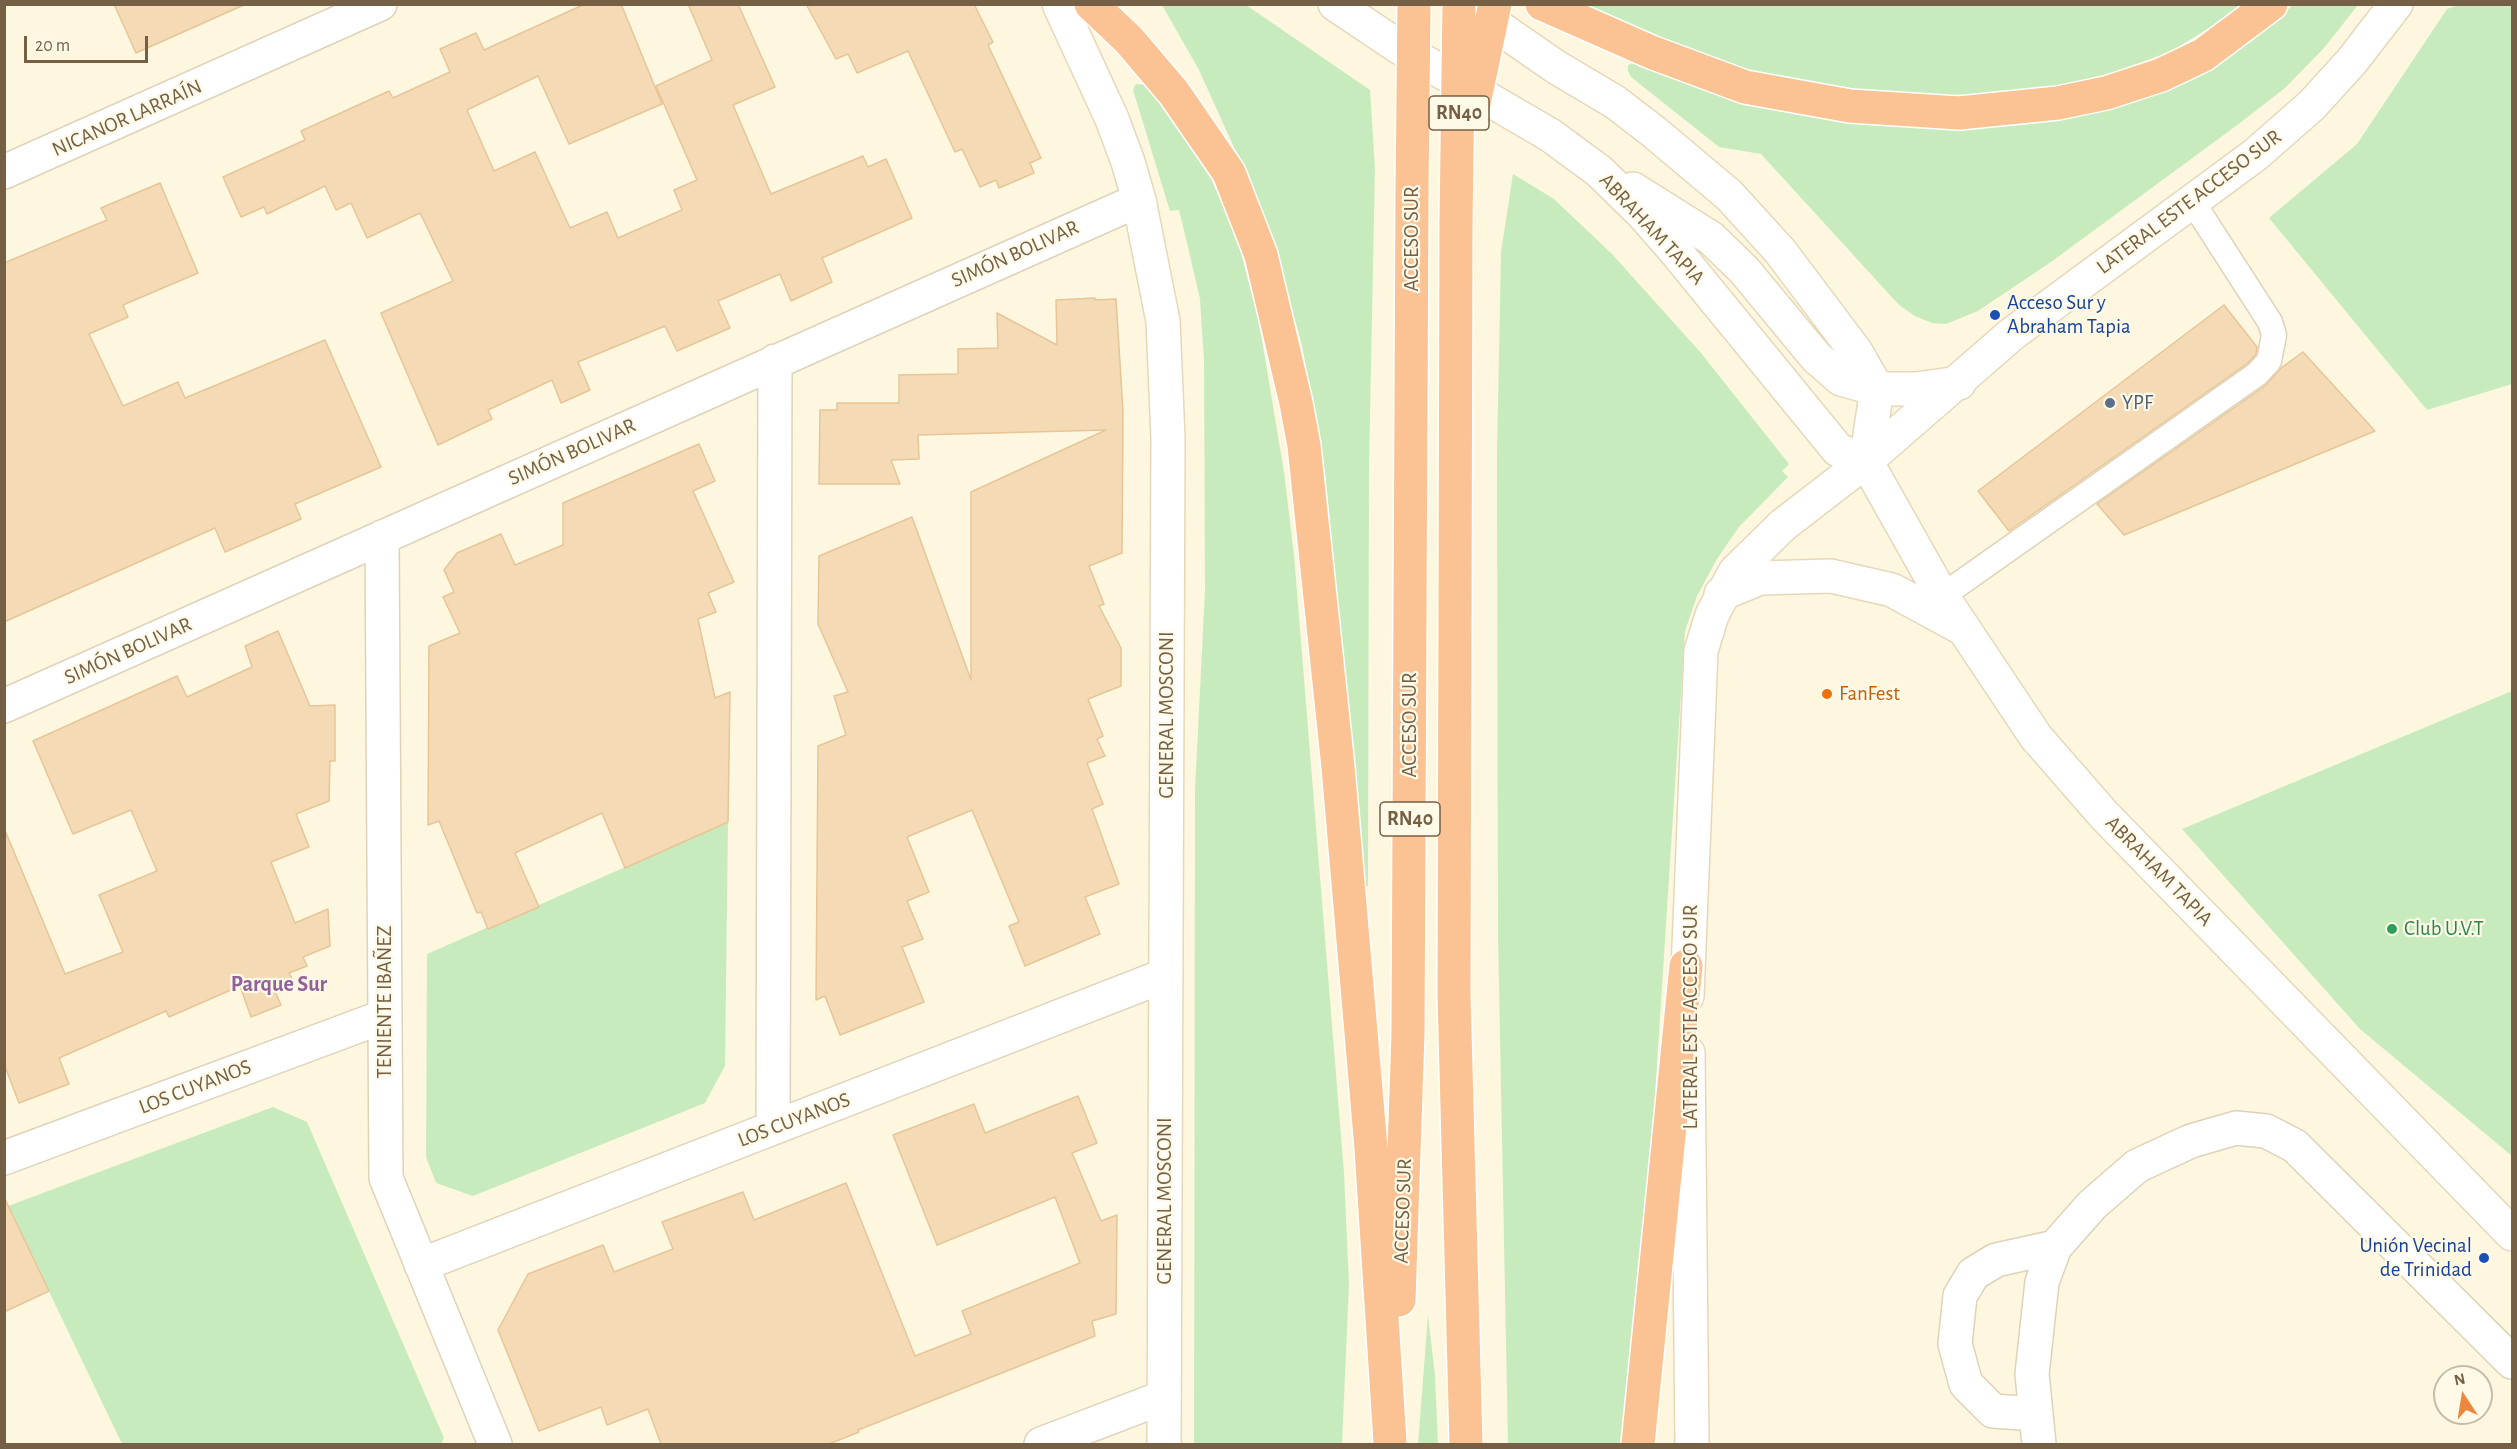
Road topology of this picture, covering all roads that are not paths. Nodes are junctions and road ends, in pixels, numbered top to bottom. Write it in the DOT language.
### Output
graph roads {
  1 [pos="380,4"];
  2 [pos="1059,4"];
  3 [pos="1091,4"];
  4 [pos="1335,4"];
  5 [pos="1414,4"];
  6 [pos="1459,4"];
  7 [pos="1465,4"];
  8 [pos="1495,4"];
  9 [pos="1542,4"];
  10 [pos="2271,4"];
  11 [pos="2396,4"];
  12 [pos="1599,171"];
  13 [pos="4,172"];
  14 [pos="1459,177"];
  15 [pos="1139,200"];
  16 [pos="2192,201"];
  17 [pos="775,361"];
  18 [pos="1959,382"];
  19 [pos="1877,389"];
  20 [pos="1866,461"];
  21 [pos="382,537"];
  22 [pos="1721,594"];
  23 [pos="1942,596"];
  24 [pos="1963,628"];
  25 [pos="4,706"];
  26 [pos="1686,966"];
  27 [pos="1166,975"];
  28 [pos="385,1016"];
  29 [pos="773,1128"];
  30 [pos="4,1158"];
  31 [pos="2512,1234"];
  32 [pos="2055,1247"];
  33 [pos="421,1265"];
  34 [pos="2512,1362"];
  35 [pos="1164,1397"];
  36 [pos="2038,1430"];
  37 [pos="1390,1443"];
  38 [pos="495,1444"];
  39 [pos="1041,1444"];
  40 [pos="1164,1444"];
  41 [pos="1466,1444"];
  42 [pos="1638,1444"];
  43 [pos="1692,1444"];
  1 -- 13 [label="street, NICANOR LARRAÍN"];
  2 -- 15 [label="street, GENERAL MOSCONI"];
  3 -- 37 [label="highway"];
  4 -- 12 [label="street, ABRAHAM TAPIA"];
  5 -- 37 [label="highway, ACCESO SUR / RN40, bridge"];
  6 -- 14 [label="highway, ACCESO SUR / RN40, bridge"];
  7 -- 19 [label="street"];
  8 -- 14 [label="highway, bridge"];
  9 -- 10 [label="highway"];
  11 -- 16 [label="street, LATERAL ESTE ACCESO SUR"];
  12 -- 19 [label="street"];
  12 -- 20 [label="street, ABRAHAM TAPIA"];
  14 -- 41 [label="highway, ACCESO SUR / RN40, bridge"];
  15 -- 17 [label="street, SIMÓN BOLIVAR"];
  15 -- 27 [label="street, GENERAL MOSCONI"];
  16 -- 18 [label="street, LATERAL ESTE ACCESO SUR"];
  16 -- 23 [label="lane"];
  17 -- 21 [label="street, SIMÓN BOLIVAR"];
  17 -- 29 [label="street"];
  18 -- 19 [label="street"];
  18 -- 20 [label="street, LATERAL ESTE ACCESO SUR"];
  19 -- 20 [label="street"];
  20 -- 22 [label="street, LATERAL ESTE ACCESO SUR"];
  20 -- 23 [label="street, ABRAHAM TAPIA"];
  21 -- 25 [label="street, SIMÓN BOLIVAR"];
  21 -- 28 [label="street, TENIENTE IBAÑEZ"];
  22 -- 24 [label="street"];
  22 -- 26 [label="street, LATERAL ESTE ACCESO SUR"];
  23 -- 24 [label="street, ABRAHAM TAPIA"];
  24 -- 31 [label="street, ABRAHAM TAPIA"];
  26 -- 42 [label="highway"];
  26 -- 43 [label="street, LATERAL ESTE ACCESO SUR"];
  27 -- 29 [label="street, LOS CUYANOS"];
  27 -- 35 [label="street, GENERAL MOSCONI"];
  28 -- 30 [label="street, LOS CUYANOS"];
  28 -- 33 [label="street, TENIENTE IBAÑEZ"];
  29 -- 33 [label="street, LOS CUYANOS"];
  32 -- 34 [label="street"];
  32 -- 36 [label="street"];
  32 -- 36 [label="street"];
  33 -- 38 [label="street, TENIENTE IBAÑEZ"];
  35 -- 39 [label="street"];
  35 -- 40 [label="street, GENERAL MOSCONI"];
}
